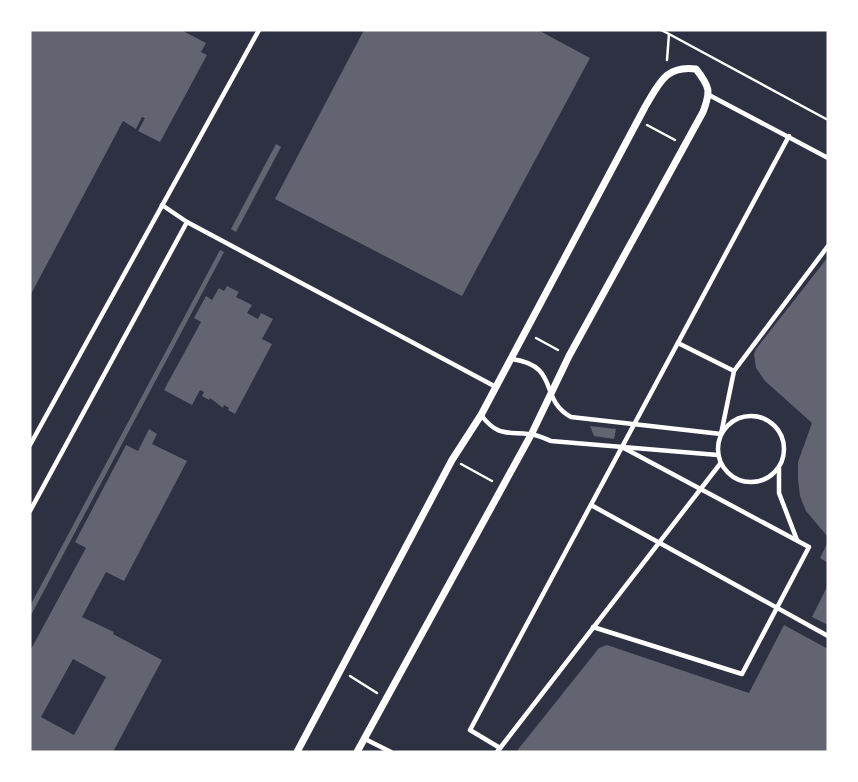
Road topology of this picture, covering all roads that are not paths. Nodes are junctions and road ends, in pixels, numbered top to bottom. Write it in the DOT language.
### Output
graph roads {
  1 [pos="259,30"];
  2 [pos="709,95"];
  3 [pos="789,136"];
  4 [pos="828,158"];
  5 [pos="162,205"];
  6 [pos="187,222"];
  7 [pos="828,246"];
  8 [pos="678,343"];
  9 [pos="511,359"];
  10 [pos="734,371"];
  11 [pos="496,387"];
  12 [pos="551,392"];
  13 [pos="481,415"];
  14 [pos="636,425"];
  15 [pos="532,433"];
  16 [pos="721,434"];
  17 [pos="30,444"];
  18 [pos="622,447"];
  19 [pos="718,455"];
  20 [pos="720,464"];
  21 [pos="779,468"];
  22 [pos="701,489"];
  23 [pos="591,505"];
  24 [pos="30,511"];
  25 [pos="797,540"];
  26 [pos="659,542"];
  27 [pos="777,607"];
  28 [pos="593,627"];
  29 [pos="828,636"];
  30 [pos="364,738"];
  31 [pos="498,750"];
  32 [pos="297,752"];
  33 [pos="356,752"];
  34 [pos="391,752"];
  1 -- 5 [label="lane"];
  2 -- 3 [label="lane"];
  2 -- 9 [label="street"];
  2 -- 12 [label="street"];
  3 -- 4 [label="lane"];
  3 -- 8 [label="lane"];
  5 -- 6 [label="lane"];
  5 -- 17 [label="lane"];
  6 -- 11 [label="lane"];
  6 -- 24 [label="lane"];
  7 -- 10 [label="lane"];
  8 -- 10 [label="lane"];
  8 -- 14 [label="lane"];
  9 -- 11 [label="street"];
  9 -- 12 [label="lane"];
  10 -- 16 [label="lane"];
  11 -- 13 [label="street"];
  12 -- 14 [label="lane"];
  12 -- 15 [label="street"];
  13 -- 15 [label="lane"];
  13 -- 32 [label="street"];
  14 -- 16 [label="lane"];
  14 -- 18 [label="lane"];
  15 -- 18 [label="lane"];
  15 -- 30 [label="street"];
  16 -- 19 [label="lane"];
  16 -- 21 [label="lane"];
  18 -- 19 [label="lane"];
  18 -- 22 [label="lane"];
  18 -- 23 [label="lane"];
  19 -- 20 [label="lane"];
  20 -- 21 [label="lane"];
  20 -- 22 [label="lane"];
  21 -- 25 [label="lane"];
  22 -- 25 [label="lane"];
  22 -- 26 [label="lane"];
  23 -- 26 [label="lane"];
  23 -- 31 [label="lane"];
  25 -- 27 [label="lane"];
  26 -- 27 [label="lane"];
  26 -- 28 [label="lane"];
  27 -- 28 [label="lane"];
  27 -- 29 [label="lane"];
  28 -- 31 [label="lane"];
  30 -- 33 [label="street"];
  30 -- 34 [label="lane"];
}
